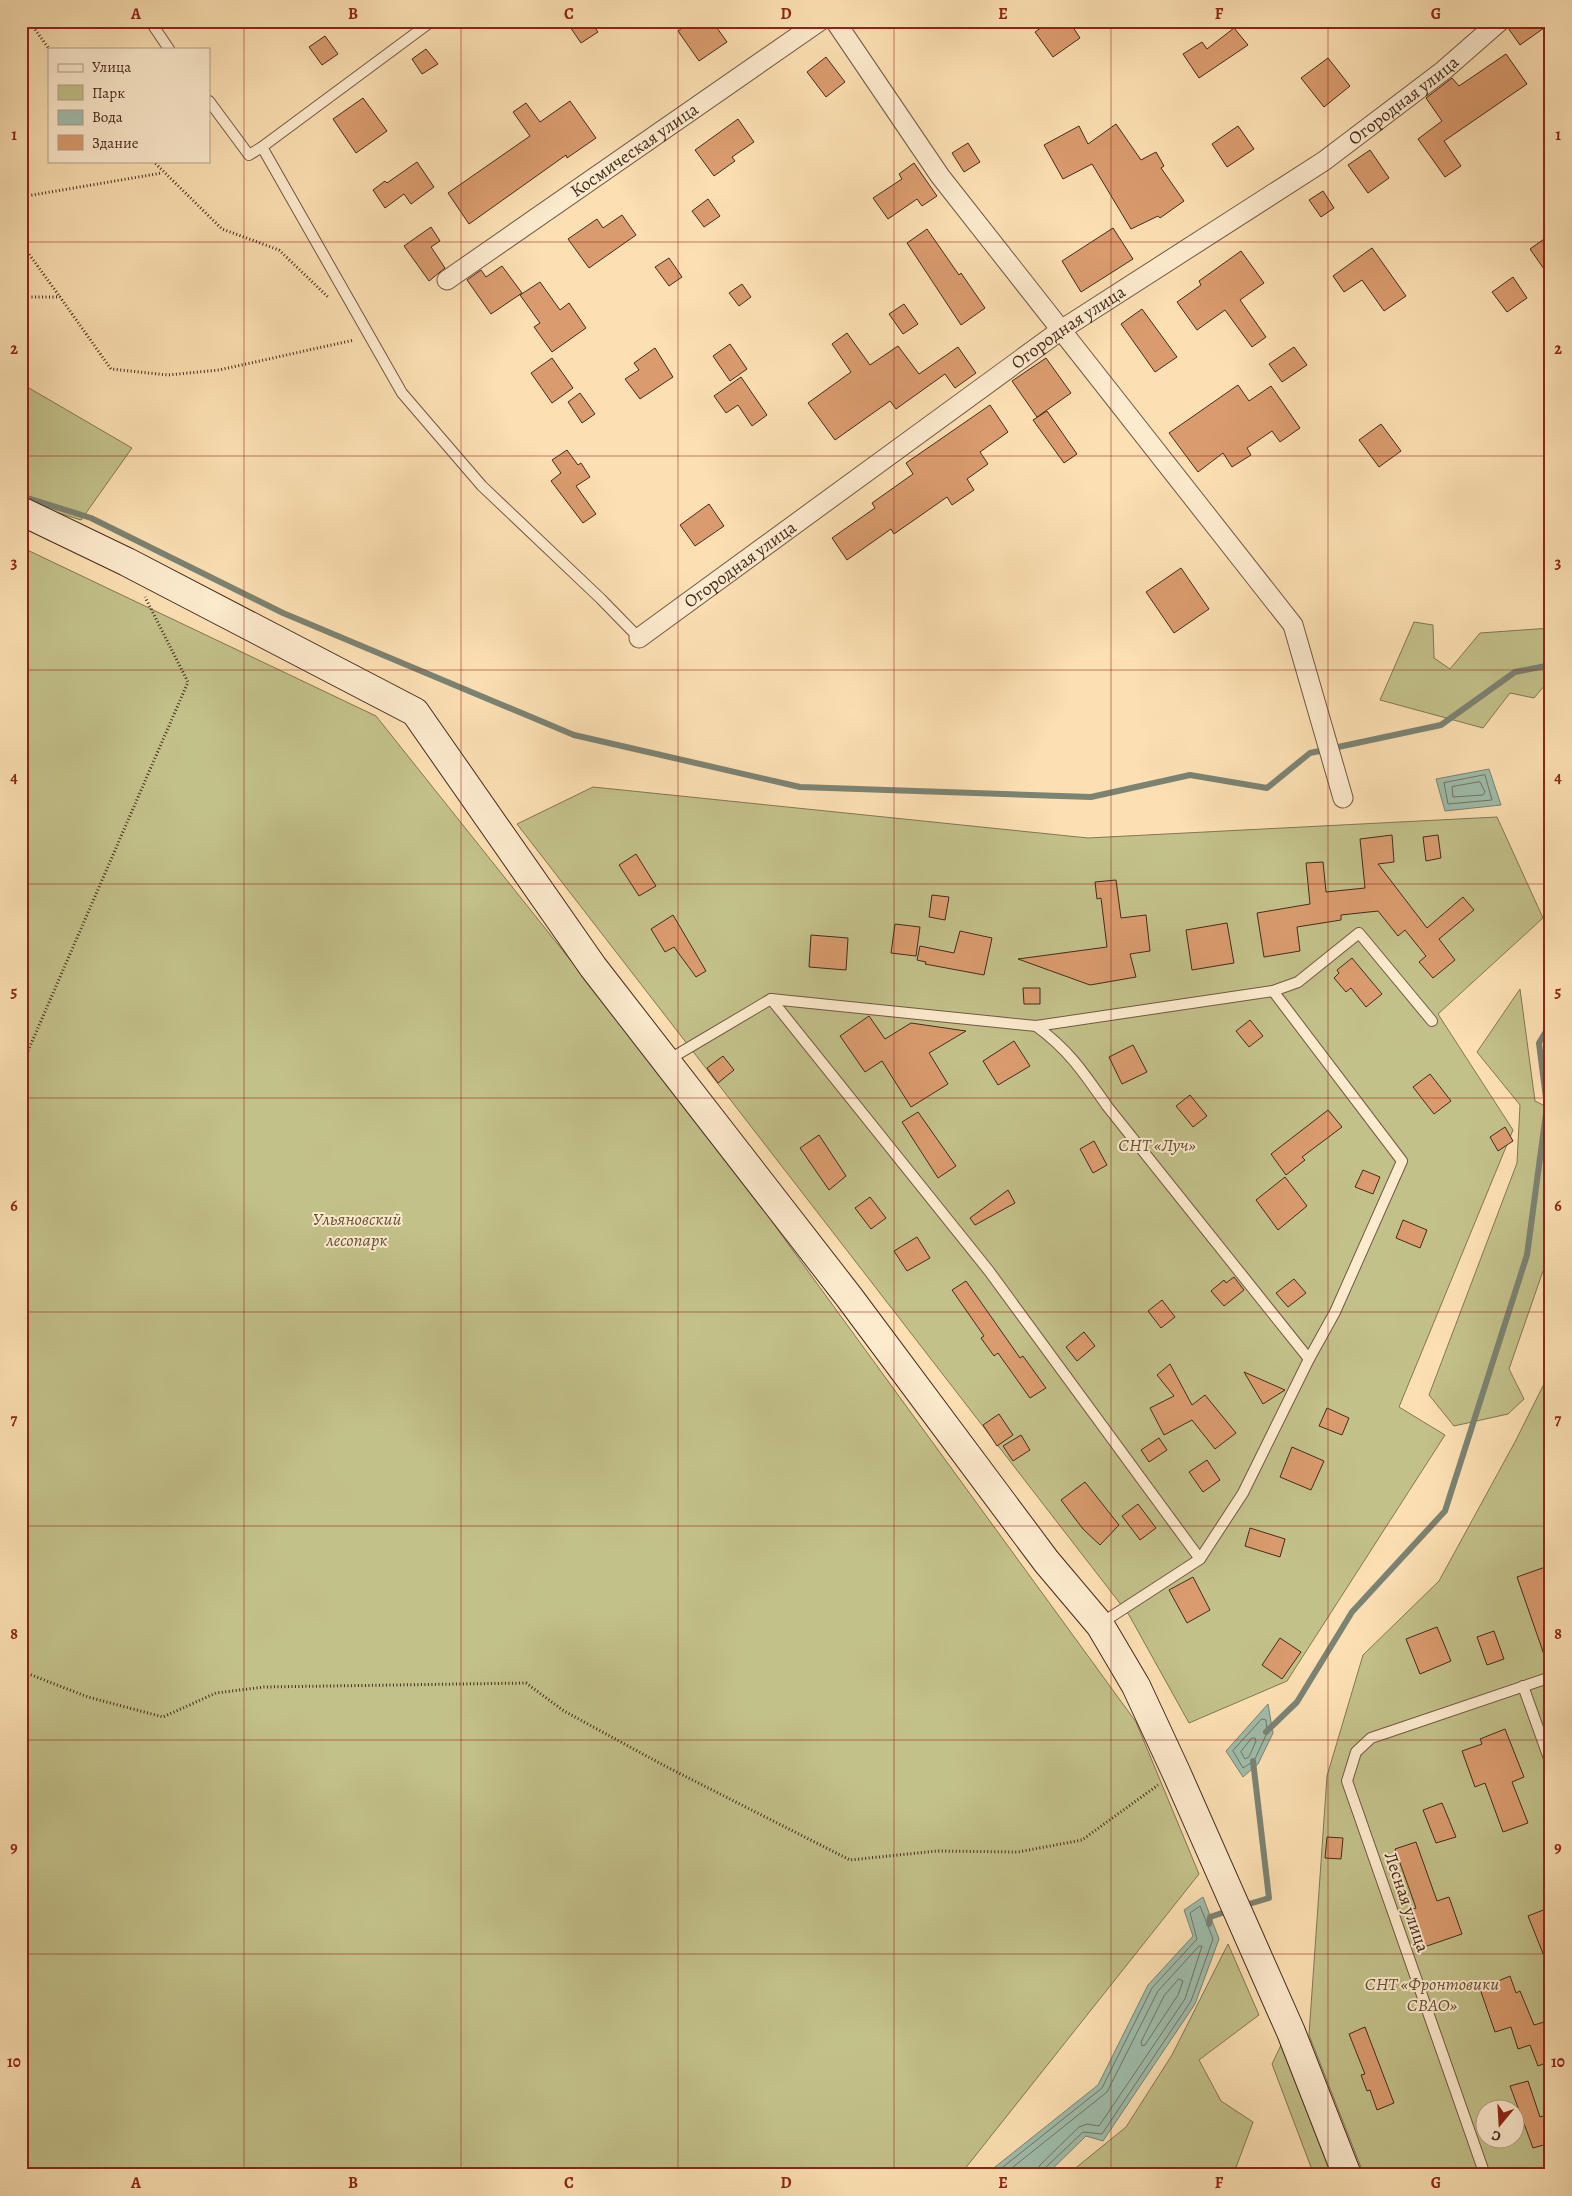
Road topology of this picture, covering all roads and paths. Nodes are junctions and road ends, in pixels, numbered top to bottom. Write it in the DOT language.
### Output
graph roads {
  1 [pos="29,21"];
  2 [pos="150,21"];
  3 [pos="432,21"];
  4 [pos="820,21"];
  5 [pos="835,21"];
  6 [pos="1500,21"];
  7 [pos="48,48"];
  8 [pos="169,48"];
  9 [pos="210,103"];
  10 [pos="262,147"];
  11 [pos="154,162"];
  12 [pos="163,173"];
  13 [pos="21,197"];
  14 [pos="21,243"];
  15 [pos="447,280"];
  16 [pos="21,297"];
  17 [pos="60,297"];
  18 [pos="335,303"];
  19 [pos="1061,330"];
  20 [pos="370,337"];
  21 [pos="21,511"];
  22 [pos="144,596"];
  23 [pos="639,638"];
  24 [pos="1343,798"];
  25 [pos="1273,991"];
  26 [pos="771,999"];
  27 [pos="1432,1021"];
  28 [pos="1036,1026"];
  29 [pos="665,1062"];
  30 [pos="21,1067"];
  31 [pos="1309,1359"];
  32 [pos="1200,1559"];
  33 [pos="1100,1625"];
  34 [pos="21,1671"];
  35 [pos="1551,1677"];
  36 [pos="1523,1686"];
  37 [pos="1551,1764"];
  38 [pos="1176,1772"];
  39 [pos="1347,2175"];
  40 [pos="1485,2175"];
  1 -- 7 [label="path"];
  2 -- 8 [label="lane"];
  3 -- 10 [label="lane"];
  4 -- 15 [label="street, Космическая улица"];
  5 -- 19 [label="street"];
  6 -- 19 [label="street, Огородная улица"];
  9 -- 10 [label="lane"];
  10 -- 20 [label="lane"];
  11 -- 12 [label="path"];
  12 -- 13 [label="path"];
  12 -- 18 [label="path"];
  14 -- 17 [label="path"];
  16 -- 17 [label="path"];
  17 -- 20 [label="path"];
  19 -- 23 [label="street, Огородная улица"];
  19 -- 24 [label="street"];
  20 -- 23 [label="lane"];
  21 -- 29 [label="street"];
  22 -- 30 [label="path"];
  25 -- 27 [label="lane"];
  25 -- 28 [label="lane"];
  25 -- 31 [label="lane"];
  26 -- 28 [label="lane"];
  26 -- 29 [label="lane"];
  26 -- 32 [label="lane"];
  28 -- 31 [label="lane"];
  29 -- 33 [label="street"];
  31 -- 32 [label="lane"];
  32 -- 33 [label="lane"];
  33 -- 38 [label="street"];
  34 -- 38 [label="path"];
  35 -- 36 [label="lane"];
  36 -- 37 [label="lane"];
  36 -- 40 [label="lane, Лесная улица"];
  38 -- 39 [label="street"];
}
